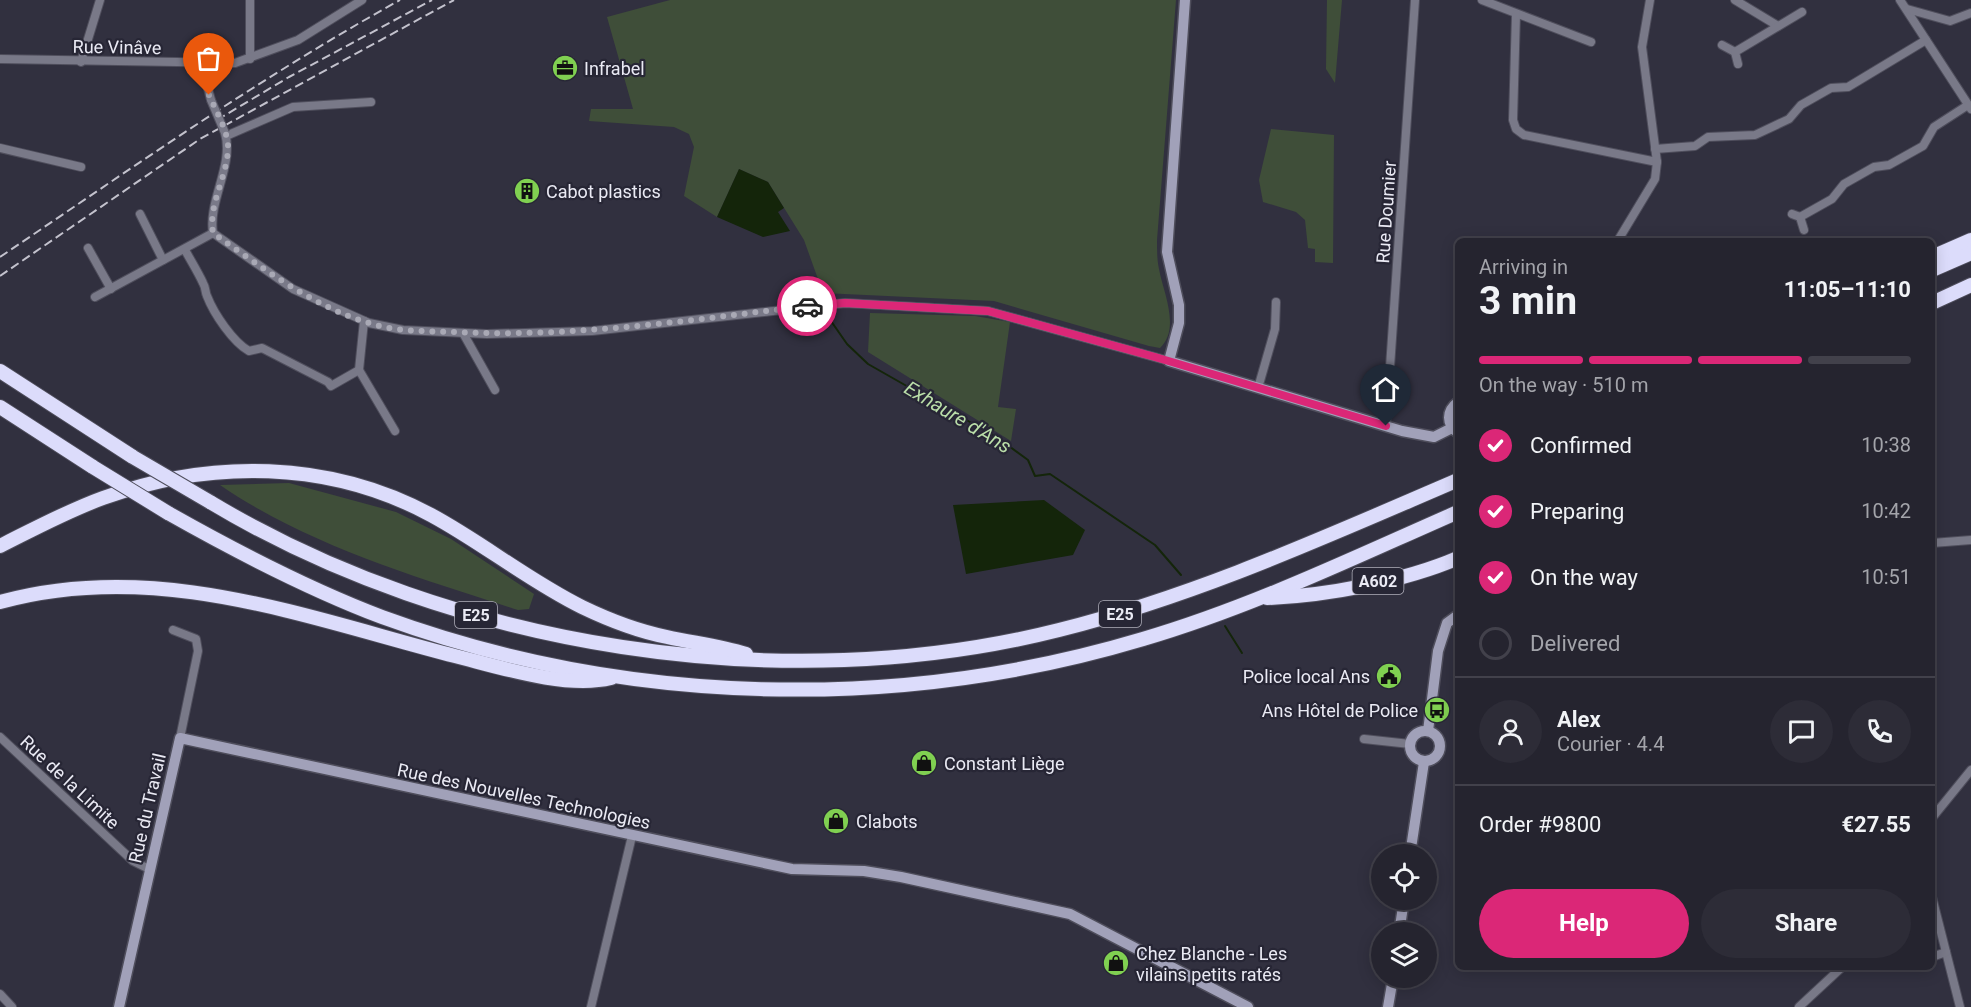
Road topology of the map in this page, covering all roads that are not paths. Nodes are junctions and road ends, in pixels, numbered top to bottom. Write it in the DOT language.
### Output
graph roads {
  1 [pos="100,0"];
  2 [pos="250,0"];
  3 [pos="362,0"];
  4 [pos="1185,0"];
  5 [pos="1415,0"];
  6 [pos="1482,0"];
  7 [pos="1650,0"];
  8 [pos="1735,0"];
  9 [pos="1900,0"];
  10 [pos="1907,9"];
  11 [pos="1802,12"];
  12 [pos="1971,13"];
  13 [pos="1516,14"];
  14 [pos="1778,26"];
  15 [pos="1926,40"];
  16 [pos="1591,42"];
  17 [pos="1722,45"];
  18 [pos="1735,52"];
  19 [pos="0,59"];
  20 [pos="250,59"];
  21 [pos="81,62"];
  22 [pos="1738,64"];
  23 [pos="208,65"];
  24 [pos="371,102"];
  25 [pos="1969,107"];
  26 [pos="226,135"];
  27 [pos="0,148"];
  28 [pos="1655,149"];
  29 [pos="1657,162"];
  30 [pos="81,167"];
  31 [pos="140,214"];
  32 [pos="1792,214"];
  33 [pos="1800,217"];
  34 [pos="1804,230"];
  35 [pos="213,233"];
  36 [pos="1619,238"];
  37 [pos="1971,240"];
  38 [pos="88,248"];
  39 [pos="185,250"];
  40 [pos="1971,253"];
  41 [pos="1935,255"];
  42 [pos="163,260"];
  43 [pos="1935,269"];
  44 [pos="1971,285"];
  45 [pos="111,289"];
  46 [pos="95,297"];
  47 [pos="1276,302"];
  48 [pos="1935,302"];
  49 [pos="364,321"];
  50 [pos="462,333"];
  51 [pos="1168,361"];
  52 [pos="359,370"];
  53 [pos="0,371"];
  54 [pos="1258,388"];
  55 [pos="495,390"];
  56 [pos="1455,405"];
  57 [pos="0,407"];
  58 [pos="1386,426"];
  59 [pos="1455,430"];
  60 [pos="395,431"];
  61 [pos="1455,481"];
  62 [pos="1455,513"];
  63 [pos="1971,540"];
  64 [pos="1935,543"];
  65 [pos="0,546"];
  66 [pos="1455,559"];
  67 [pos="1257,598"];
  68 [pos="0,602"];
  69 [pos="1455,617"];
  70 [pos="173,630"];
  71 [pos="763,660"];
  72 [pos="619,677"];
  73 [pos="1428,731"];
  74 [pos="0,737"];
  75 [pos="180,738"];
  76 [pos="1364,739"];
  77 [pos="1410,744"];
  78 [pos="1424,762"];
  79 [pos="1971,770"];
  80 [pos="1935,814"];
  81 [pos="632,836"];
  82 [pos="1412,844"];
  83 [pos="149,869"];
  84 [pos="1935,909"];
  85 [pos="1946,952"];
  86 [pos="1935,956"];
  87 [pos="1839,970"];
  88 [pos="1392,988"];
  89 [pos="0,994"];
  90 [pos="12,1007"];
  91 [pos="119,1007"];
  92 [pos="591,1007"];
  93 [pos="1248,1007"];
  94 [pos="1389,1007"];
  95 [pos="1799,1007"];
  96 [pos="1960,1007"];
  1 -- 21 [label="street"];
  2 -- 20 [label="street"];
  3 -- 20 [label="street, Rue Vinâve"];
  4 -- 51 [label="street"];
  5 -- 58 [label="street, Rue Doumier"];
  6 -- 13 [label="street"];
  7 -- 28 [label="street"];
  8 -- 14 [label="street"];
  9 -- 10 [label="street"];
  10 -- 12 [label="street"];
  10 -- 15 [label="street"];
  11 -- 14 [label="street"];
  13 -- 16 [label="street"];
  13 -- 29 [label="street"];
  14 -- 18 [label="street"];
  15 -- 25 [label="street"];
  15 -- 28 [label="street"];
  17 -- 18 [label="street"];
  18 -- 22 [label="street"];
  19 -- 21 [label="street, Rue Vinâve"];
  20 -- 23 [label="street, Rue Vinâve"];
  21 -- 23 [label="street, Rue Vinâve"];
  23 -- 26 [label="street, bridge"];
  24 -- 26 [label="street"];
  25 -- 33 [label="street"];
  26 -- 35 [label="street"];
  27 -- 30 [label="street"];
  28 -- 29 [label="street"];
  29 -- 36 [label="street"];
  31 -- 42 [label="street"];
  32 -- 33 [label="street"];
  33 -- 34 [label="street"];
  35 -- 39 [label="street"];
  35 -- 49 [label="street"];
  37 -- 41 [label="highway"];
  38 -- 45 [label="street"];
  39 -- 42 [label="street"];
  39 -- 52 [label="street"];
  40 -- 43 [label="highway"];
  42 -- 45 [label="street"];
  44 -- 48 [label="highway"];
  45 -- 46 [label="street"];
  47 -- 54 [label="street"];
  49 -- 50 [label="street"];
  49 -- 52 [label="street"];
  50 -- 51 [label="street"];
  50 -- 55 [label="street"];
  51 -- 54 [label="street"];
  52 -- 60 [label="street"];
  53 -- 71 [label="highway, E25, bridge"];
  54 -- 58 [label="street"];
  56 -- 59 [label="street"];
  57 -- 72 [label="highway, E25, bridge"];
  58 -- 59 [label="street"];
  61 -- 71 [label="highway, E25"];
  62 -- 67 [label="highway, E25"];
  63 -- 64 [label="street"];
  65 -- 71 [label="highway"];
  66 -- 67 [label="highway, A602"];
  67 -- 72 [label="highway, E25"];
  68 -- 72 [label="highway"];
  69 -- 73 [label="street"];
  70 -- 75 [label="street, Rue du Travail"];
  73 -- 77 [label="street"];
  73 -- 78 [label="street"];
  74 -- 83 [label="street, Rue de la Limite"];
  75 -- 81 [label="street, Rue des Nouvelles Technologies"];
  75 -- 83 [label="street, Rue du Travail"];
  76 -- 77 [label="street"];
  77 -- 78 [label="street"];
  78 -- 82 [label="street"];
  79 -- 80 [label="street"];
  81 -- 92 [label="street"];
  81 -- 93 [label="street, Rue des Nouvelles Technologies"];
  83 -- 91 [label="street, Rue du Travail"];
  84 -- 85 [label="street"];
  85 -- 86 [label="street"];
  85 -- 96 [label="street"];
  87 -- 95 [label="street"];
  88 -- 94 [label="street"];
  89 -- 90 [label="street"];
}
